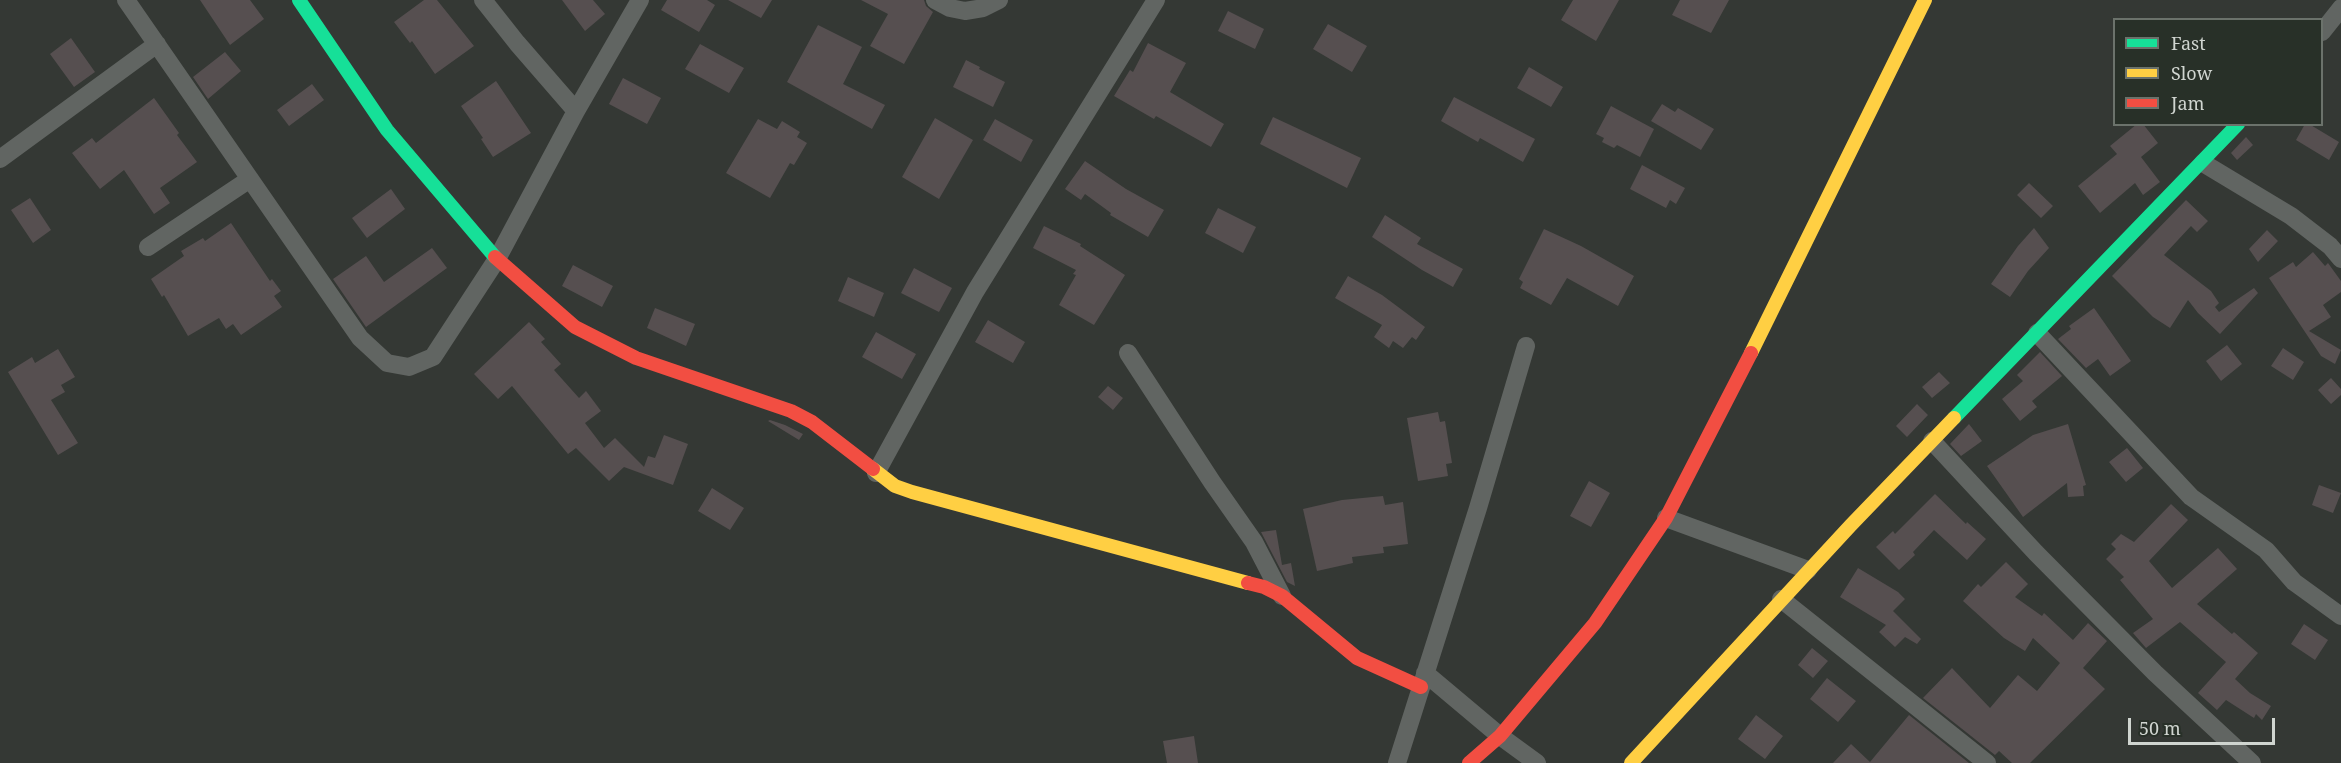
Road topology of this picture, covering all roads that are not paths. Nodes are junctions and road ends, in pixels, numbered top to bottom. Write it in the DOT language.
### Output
graph roads {
  1 [pos="126,0"];
  2 [pos="299,0"];
  3 [pos="483,0"];
  4 [pos="640,0"];
  5 [pos="935,0"];
  6 [pos="999,0"];
  7 [pos="1150,2"];
  8 [pos="1918,3"];
  9 [pos="2341,8"];
  10 [pos="2323,31"];
  11 [pos="157,44"];
  12 [pos="576,111"];
  13 [pos="2236,126"];
  14 [pos="0,159"];
  15 [pos="2203,163"];
  16 [pos="250,179"];
  17 [pos="148,247"];
  18 [pos="497,259"];
  19 [pos="2341,259"];
  20 [pos="2037,333"];
  21 [pos="1526,346"];
  22 [pos="1128,353"];
  23 [pos="1932,441"];
  24 [pos="876,473"];
  25 [pos="1666,518"];
  26 [pos="1808,570"];
  27 [pos="1282,596"];
  28 [pos="1781,599"];
  29 [pos="2341,616"];
  30 [pos="1423,680"];
  31 [pos="1500,736"];
  32 [pos="1397,763"];
  33 [pos="1469,763"];
  34 [pos="1537,763"];
  35 [pos="1631,763"];
  36 [pos="1987,763"];
  37 [pos="2252,763"];
  1 -- 11 [label="street"];
  2 -- 18 [label="street"];
  3 -- 12 [label="street"];
  4 -- 12 [label="street"];
  5 -- 6 [label="street"];
  7 -- 24 [label="street"];
  8 -- 25 [label="street"];
  9 -- 10 [label="street"];
  11 -- 14 [label="street"];
  11 -- 16 [label="street"];
  12 -- 18 [label="street"];
  13 -- 15 [label="street"];
  15 -- 19 [label="street"];
  15 -- 20 [label="street"];
  16 -- 17 [label="street"];
  16 -- 18 [label="street"];
  18 -- 24 [label="street"];
  20 -- 23 [label="street"];
  20 -- 29 [label="street"];
  21 -- 30 [label="street"];
  22 -- 27 [label="street"];
  23 -- 26 [label="street"];
  23 -- 37 [label="street"];
  24 -- 27 [label="street"];
  25 -- 26 [label="street"];
  25 -- 31 [label="street"];
  26 -- 28 [label="street"];
  27 -- 30 [label="street"];
  28 -- 35 [label="street"];
  28 -- 36 [label="street"];
  30 -- 31 [label="street"];
  30 -- 32 [label="street"];
  31 -- 33 [label="street"];
  31 -- 34 [label="street"];
}
